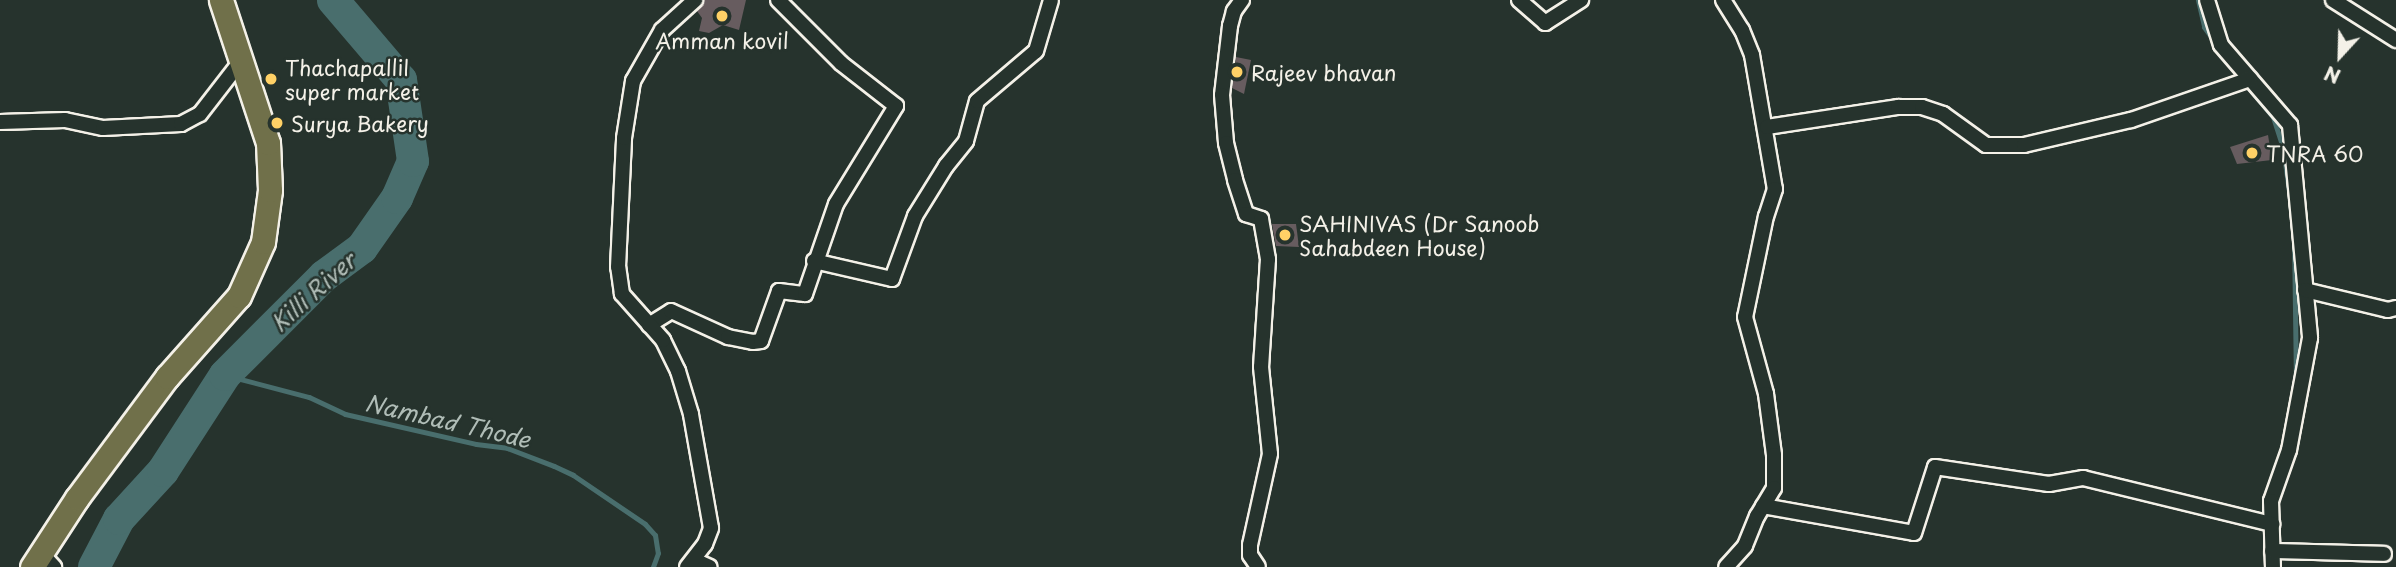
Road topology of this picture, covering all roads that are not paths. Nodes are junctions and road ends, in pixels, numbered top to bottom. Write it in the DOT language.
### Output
graph roads {
  1 [pos="221,0"];
  2 [pos="778,0"];
  3 [pos="1051,0"];
  4 [pos="1241,0"];
  5 [pos="1519,0"];
  6 [pos="1581,0"];
  7 [pos="1723,0"];
  8 [pos="2207,0"];
  9 [pos="2333,0"];
  10 [pos="692,1"];
  11 [pos="2396,40"];
  12 [pos="241,61"];
  13 [pos="2250,79"];
  14 [pos="0,122"];
  15 [pos="1767,127"];
  16 [pos="814,261"];
  17 [pos="2305,290"];
  18 [pos="2396,308"];
  19 [pos="649,325"];
  20 [pos="1763,506"];
  21 [pos="2272,524"];
  22 [pos="2272,551"];
  23 [pos="2384,554"];
  24 [pos="43,563"];
  25 [pos="690,563"];
  26 [pos="710,567"];
  27 [pos="1258,567"];
  28 [pos="1726,567"];
  29 [pos="2273,567"];
  1 -- 12 [label="main road"];
  2 -- 16 [label="street"];
  3 -- 16 [label="street"];
  4 -- 27 [label="street"];
  5 -- 6 [label="street"];
  7 -- 15 [label="street"];
  8 -- 13 [label="street"];
  9 -- 11 [label="street"];
  10 -- 19 [label="street"];
  12 -- 14 [label="street"];
  12 -- 24 [label="main road"];
  13 -- 15 [label="street"];
  13 -- 17 [label="street"];
  15 -- 20 [label="street"];
  16 -- 19 [label="street"];
  17 -- 18 [label="street"];
  17 -- 21 [label="street"];
  19 -- 25 [label="street"];
  20 -- 21 [label="street"];
  20 -- 28 [label="street"];
  21 -- 22 [label="street"];
  22 -- 23 [label="street"];
  22 -- 29 [label="street"];
  25 -- 26 [label="street"];
}
